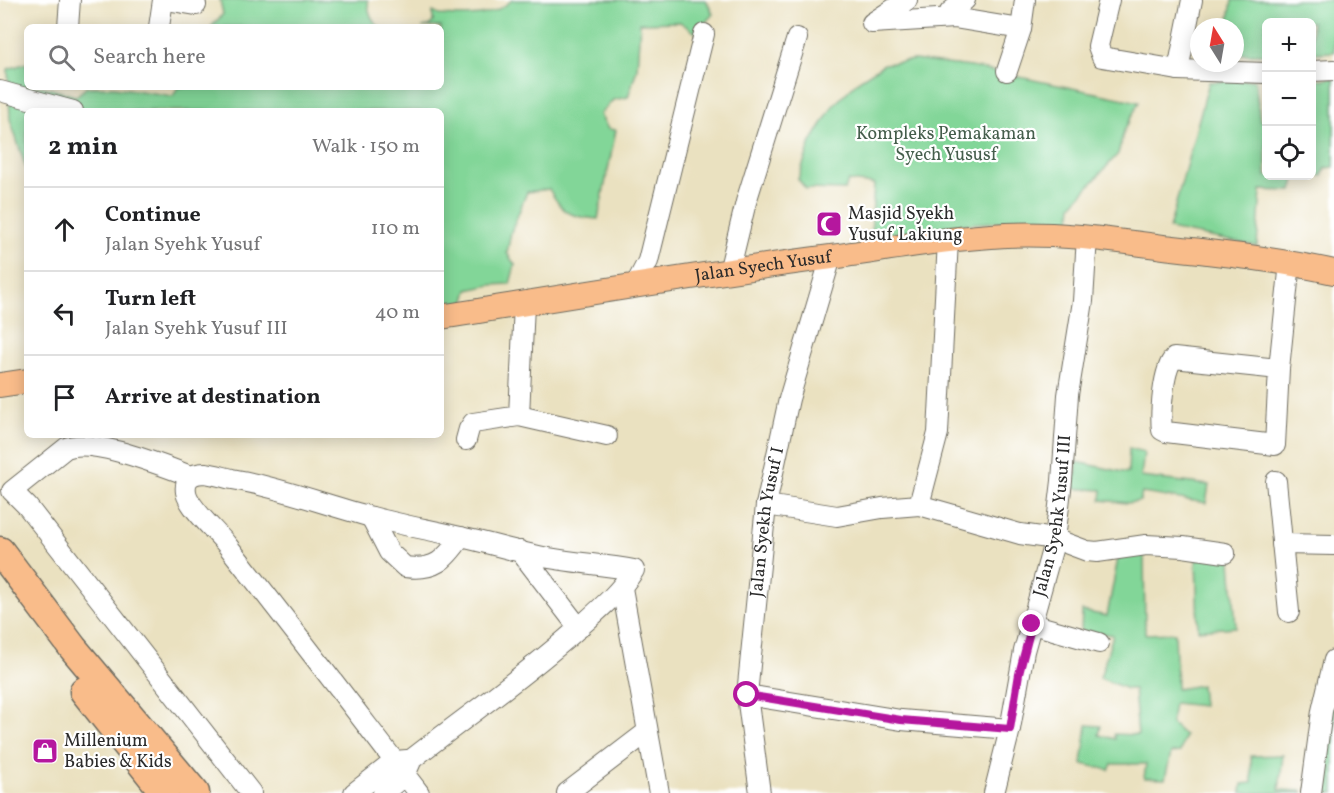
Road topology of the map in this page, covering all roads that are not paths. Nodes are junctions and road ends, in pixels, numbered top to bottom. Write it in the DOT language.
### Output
graph roads {
  1 [pos="70,0"];
  2 [pos="164,0"];
  3 [pos="907,0"];
  4 [pos="1025,0"];
  5 [pos="1108,0"];
  6 [pos="1191,0"];
  7 [pos="196,5"];
  8 [pos="952,7"];
  9 [pos="68,24"];
  10 [pos="160,24"];
  11 [pos="1021,29"];
  12 [pos="704,34"];
  13 [pos="797,38"];
  14 [pos="1178,70"];
  15 [pos="1334,70"];
  16 [pos="1007,71"];
  17 [pos="1316,71"];
  18 [pos="1262,73"];
  19 [pos="0,91"];
  20 [pos="62,108"];
  21 [pos="1087,237"];
  22 [pos="948,240"];
  23 [pos="831,257"];
  24 [pos="1290,262"];
  25 [pos="729,272"];
  26 [pos="1334,272"];
  27 [pos="636,284"];
  28 [pos="524,304"];
  29 [pos="444,317"];
  30 [pos="1279,369"];
  31 [pos="24,381"];
  32 [pos="0,385"];
  33 [pos="519,416"];
  34 [pos="607,436"];
  35 [pos="466,440"];
  36 [pos="191,476"];
  37 [pos="1276,481"];
  38 [pos="766,505"];
  39 [pos="919,506"];
  40 [pos="371,517"];
  41 [pos="461,537"];
  42 [pos="1055,539"];
  43 [pos="1282,544"];
  44 [pos="1334,545"];
  45 [pos="0,551"];
  46 [pos="520,551"];
  47 [pos="1225,553"];
  48 [pos="0,582"];
  49 [pos="622,588"];
  50 [pos="1289,612"];
  51 [pos="1032,624"];
  52 [pos="579,628"];
  53 [pos="1099,644"];
  54 [pos="67,655"];
  55 [pos="1334,660"];
  56 [pos="747,695"];
  57 [pos="1010,729"];
  58 [pos="647,732"];
  59 [pos="404,765"];
  60 [pos="165,793"];
  61 [pos="195,793"];
  62 [pos="251,793"];
  63 [pos="354,793"];
  64 [pos="383,793"];
  65 [pos="419,793"];
  66 [pos="567,793"];
  67 [pos="659,793"];
  68 [pos="760,793"];
  69 [pos="994,793"];
  70 [pos="1311,793"];
  1 -- 9 [label="street"];
  2 -- 7 [label="street"];
  2 -- 10 [label="street"];
  3 -- 8 [label="street"];
  4 -- 11 [label="street"];
  5 -- 14 [label="street"];
  6 -- 14 [label="street"];
  8 -- 11 [label="street"];
  11 -- 16 [label="street"];
  12 -- 27 [label="street"];
  13 -- 25 [label="street"];
  14 -- 18 [label="street"];
  15 -- 17 [label="street"];
  19 -- 20 [label="street"];
  21 -- 22 [label="main road, Jalan Syech Yusuf"];
  21 -- 24 [label="main road, Jalan Syech Yusuf"];
  21 -- 42 [label="street, Jalan Syehk Yusuf III"];
  22 -- 23 [label="main road, Jalan Syech Yusuf"];
  22 -- 39 [label="street"];
  23 -- 25 [label="main road, Jalan Syech Yusuf"];
  23 -- 38 [label="street, Jalan Syekh Yusuf I"];
  24 -- 26 [label="main road, Jalan Syech Yusuf"];
  24 -- 30 [label="street"];
  25 -- 27 [label="main road, Jalan Syech Yusuf"];
  27 -- 28 [label="main road, Jalan Syech Yusuf"];
  28 -- 29 [label="main road, Jalan Syech Yusuf"];
  28 -- 33 [label="street"];
  30 -- 30 [label="street"];
  31 -- 32 [label="main road"];
  33 -- 34 [label="street"];
  33 -- 35 [label="street"];
  36 -- 40 [label="street"];
  36 -- 59 [label="street"];
  36 -- 62 [label="street"];
  37 -- 43 [label="street"];
  38 -- 39 [label="street"];
  38 -- 56 [label="street, Jalan Syekh Yusuf I"];
  39 -- 42 [label="street"];
  40 -- 41 [label="street"];
  40 -- 41 [label="street"];
  41 -- 46 [label="street"];
  42 -- 47 [label="street"];
  42 -- 51 [label="street, Jalan Syehk Yusuf III"];
  43 -- 44 [label="street"];
  43 -- 50 [label="street"];
  45 -- 54 [label="highway"];
  46 -- 49 [label="street"];
  46 -- 52 [label="street"];
  48 -- 54 [label="highway"];
  49 -- 52 [label="street"];
  49 -- 58 [label="street"];
  51 -- 53 [label="street"];
  51 -- 57 [label="street, Jalan Syehk Yusuf III"];
  52 -- 59 [label="street"];
  54 -- 60 [label="highway"];
  54 -- 61 [label="highway"];
  55 -- 70 [label="street"];
  56 -- 57 [label="street"];
  56 -- 68 [label="street, Jalan Syekh Yusuf I"];
  57 -- 69 [label="street, Jalan Syehk Yusuf III"];
  58 -- 66 [label="street"];
  58 -- 67 [label="street"];
  59 -- 63 [label="street"];
  59 -- 64 [label="street"];
  59 -- 65 [label="street"];
}
